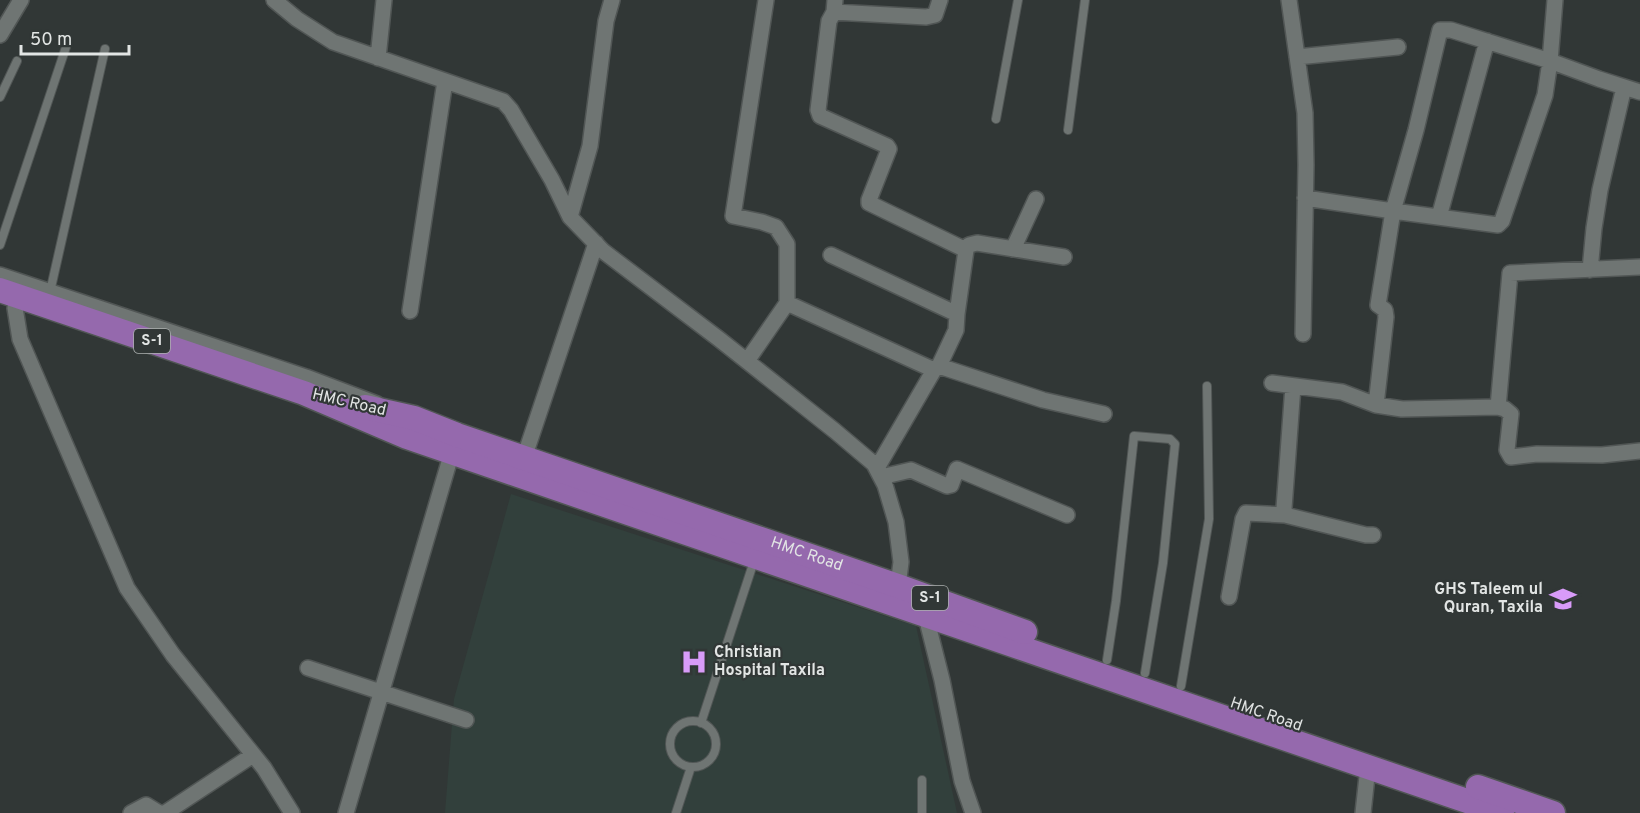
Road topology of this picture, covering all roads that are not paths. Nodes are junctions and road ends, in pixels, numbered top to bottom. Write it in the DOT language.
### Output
graph roads {
  1 [pos="21,0"];
  2 [pos="274,0"];
  3 [pos="384,0"];
  4 [pos="612,0"];
  5 [pos="766,0"];
  6 [pos="940,0"];
  7 [pos="1017,0"];
  8 [pos="1085,0"];
  9 [pos="1289,0"];
  10 [pos="1556,0"];
  11 [pos="834,6"];
  12 [pos="0,35"];
  13 [pos="1487,41"];
  14 [pos="66,47"];
  15 [pos="1398,47"];
  16 [pos="105,49"];
  17 [pos="1297,57"];
  18 [pos="378,58"];
  19 [pos="17,61"];
  20 [pos="1550,61"];
  21 [pos="445,81"];
  22 [pos="1624,87"];
  23 [pos="1640,92"];
  24 [pos="0,97"];
  25 [pos="996,119"];
  26 [pos="1068,130"];
  27 [pos="1305,198"];
  28 [pos="1036,199"];
  29 [pos="1394,212"];
  30 [pos="570,217"];
  31 [pos="1439,217"];
  32 [pos="596,243"];
  33 [pos="0,245"];
  34 [pos="1013,249"];
  35 [pos="966,250"];
  36 [pos="831,255"];
  37 [pos="1064,257"];
  38 [pos="1640,267"];
  39 [pos="1590,270"];
  40 [pos="0,275"];
  41 [pos="50,292"];
  42 [pos="8,299"];
  43 [pos="0,303"];
  44 [pos="787,303"];
  45 [pos="410,311"];
  46 [pos="957,314"];
  47 [pos="1303,334"];
  48 [pos="747,361"];
  49 [pos="937,368"];
  50 [pos="1272,383"];
  51 [pos="1207,386"];
  52 [pos="1293,386"];
  53 [pos="1376,405"];
  54 [pos="1498,407"];
  55 [pos="1104,414"];
  56 [pos="411,427"];
  57 [pos="1640,451"];
  58 [pos="452,452"];
  59 [pos="524,458"];
  60 [pos="879,472"];
  61 [pos="1068,515"];
  62 [pos="1285,515"];
  63 [pos="1372,535"];
  64 [pos="758,548"];
  65 [pos="898,586"];
  66 [pos="1229,597"];
  67 [pos="923,605"];
  68 [pos="1107,660"];
  69 [pos="308,668"];
  70 [pos="1146,674"];
  71 [pos="1182,686"];
  72 [pos="381,692"];
  73 [pos="466,720"];
  74 [pos="701,723"];
  75 [pos="253,755"];
  76 [pos="691,767"];
  77 [pos="1368,767"];
  78 [pos="922,780"];
  79 [pos="131,813"];
  80 [pos="161,813"];
  81 [pos="292,813"];
  82 [pos="346,813"];
  83 [pos="676,813"];
  84 [pos="922,813"];
  85 [pos="973,813"];
  86 [pos="1363,813"];
  87 [pos="1502,813"];
  88 [pos="1553,813"];
  1 -- 12 [label="street"];
  2 -- 18 [label="street"];
  3 -- 18 [label="street"];
  4 -- 30 [label="street"];
  5 -- 44 [label="street"];
  6 -- 11 [label="street"];
  7 -- 25 [label="lane"];
  8 -- 26 [label="lane"];
  9 -- 17 [label="street"];
  10 -- 20 [label="street"];
  11 -- 35 [label="street"];
  13 -- 20 [label="street"];
  13 -- 29 [label="street"];
  13 -- 31 [label="street"];
  14 -- 33 [label="lane"];
  15 -- 17 [label="street"];
  16 -- 41 [label="lane"];
  17 -- 27 [label="street"];
  18 -- 21 [label="street"];
  19 -- 24 [label="lane"];
  20 -- 22 [label="street"];
  20 -- 31 [label="street"];
  21 -- 30 [label="street"];
  21 -- 45 [label="street"];
  22 -- 23 [label="street"];
  22 -- 39 [label="street"];
  27 -- 29 [label="street"];
  27 -- 47 [label="street"];
  28 -- 34 [label="street"];
  29 -- 31 [label="street"];
  29 -- 53 [label="street"];
  30 -- 32 [label="street"];
  32 -- 48 [label="street"];
  32 -- 59 [label="street"];
  34 -- 35 [label="street"];
  34 -- 37 [label="street"];
  35 -- 46 [label="street"];
  36 -- 46 [label="street"];
  38 -- 39 [label="street"];
  39 -- 54 [label="street"];
  40 -- 41 [label="street"];
  41 -- 56 [label="street"];
  42 -- 43 [label="street"];
  42 -- 56 [label="street"];
  42 -- 56 [label="main road, HMC Road / S-1"];
  42 -- 75 [label="street"];
  44 -- 48 [label="street"];
  44 -- 49 [label="street"];
  46 -- 49 [label="street"];
  48 -- 60 [label="street"];
  49 -- 55 [label="street"];
  49 -- 60 [label="street"];
  50 -- 52 [label="street"];
  51 -- 71 [label="lane"];
  52 -- 53 [label="street"];
  52 -- 62 [label="street"];
  53 -- 54 [label="street"];
  54 -- 57 [label="street"];
  56 -- 58 [label="main road, HMC Road / S-1"];
  56 -- 59 [label="main road, HMC Road / S-1"];
  58 -- 64 [label="main road, HMC Road / S-1"];
  58 -- 72 [label="street"];
  59 -- 64 [label="main road, HMC Road / S-1"];
  60 -- 61 [label="street"];
  60 -- 65 [label="street"];
  62 -- 63 [label="street"];
  62 -- 66 [label="street"];
  64 -- 65 [label="main road, HMC Road / S-1"];
  64 -- 67 [label="main road, HMC Road / S-1"];
  64 -- 74 [label="lane"];
  65 -- 67 [label="main road, HMC Road / S-1"];
  67 -- 68 [label="main road, HMC Road / S-1"];
  67 -- 77 [label="main road, HMC Road / S-1"];
  67 -- 85 [label="street"];
  68 -- 70 [label="main road, HMC Road / S-1"];
  68 -- 70 [label="lane"];
  69 -- 72 [label="street"];
  70 -- 71 [label="main road, HMC Road / S-1"];
  71 -- 88 [label="main road, HMC Road / S-1"];
  72 -- 73 [label="street"];
  72 -- 82 [label="street"];
  74 -- 76 [label="lane"];
  74 -- 76 [label="lane"];
  75 -- 80 [label="street"];
  75 -- 81 [label="street"];
  76 -- 83 [label="lane"];
  77 -- 86 [label="street"];
  77 -- 87 [label="main road, HMC Road / S-1"];
  78 -- 84 [label="lane"];
  79 -- 80 [label="street"];
}
